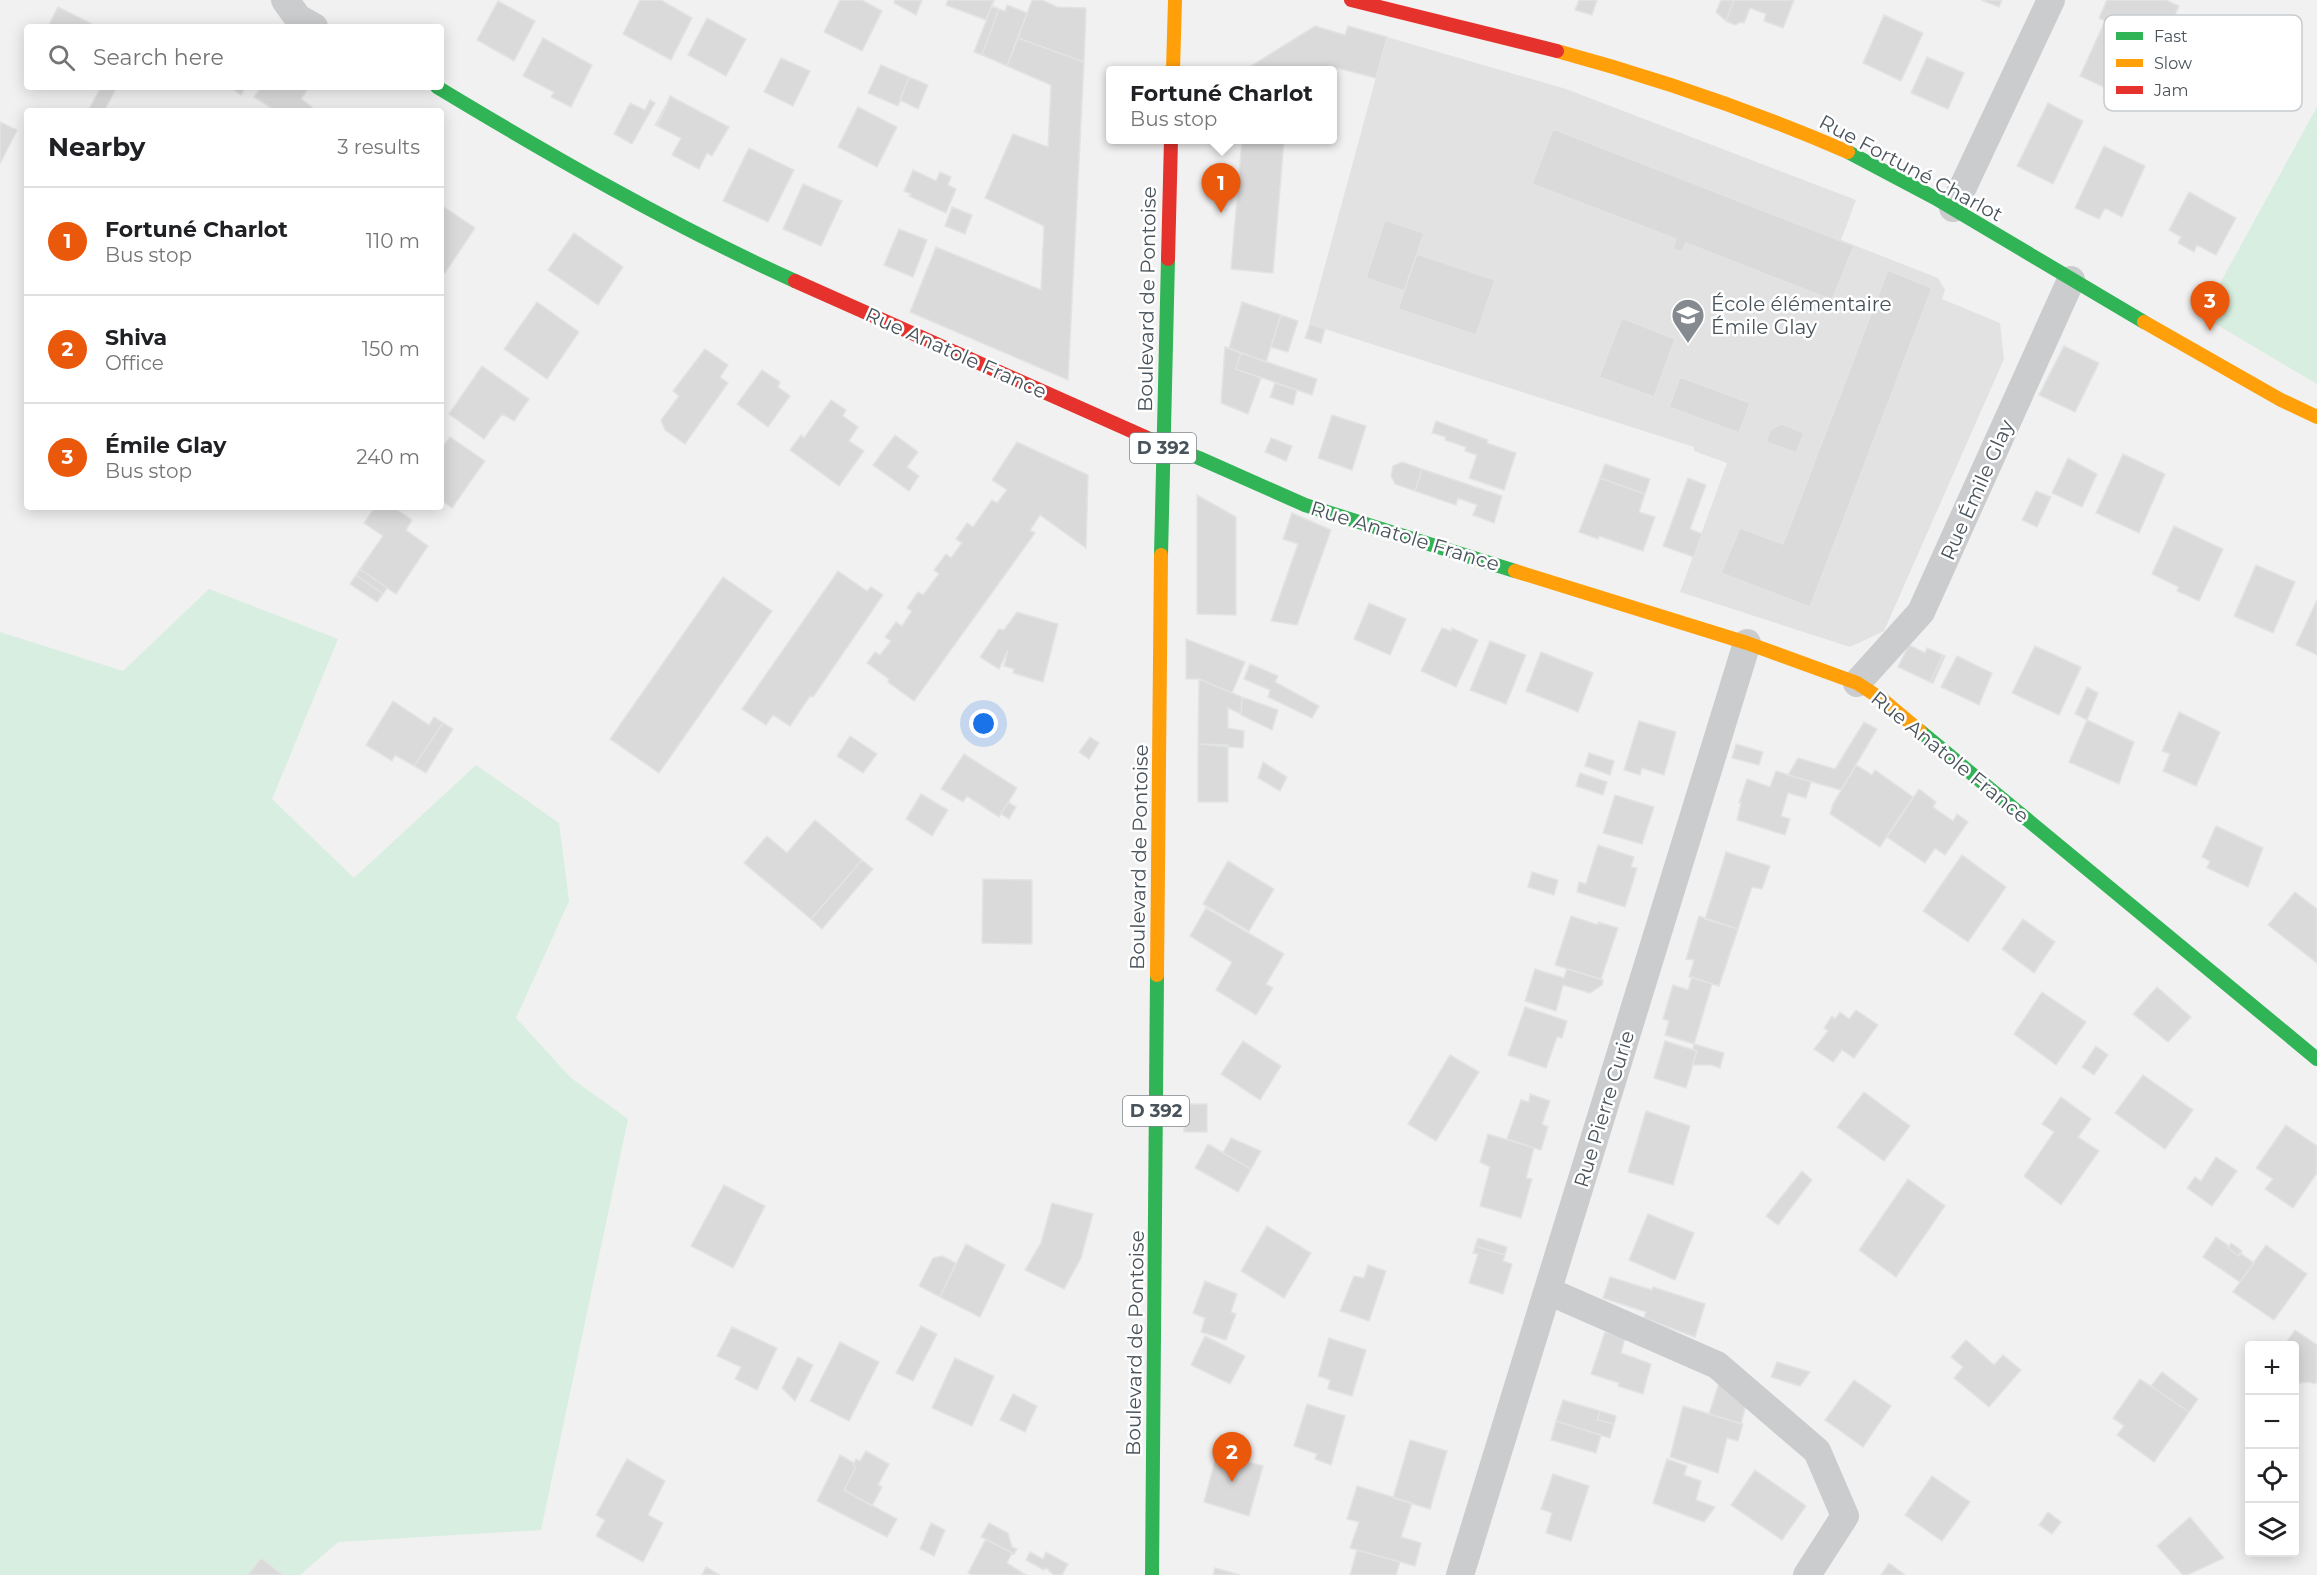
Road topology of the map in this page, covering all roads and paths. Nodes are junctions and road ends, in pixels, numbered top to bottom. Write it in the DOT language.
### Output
graph roads {
  1 [pos="285,0"];
  2 [pos="1175,0"];
  3 [pos="1351,0"];
  4 [pos="2051,0"];
  5 [pos="309,24"];
  6 [pos="1173,66"];
  7 [pos="442,90"];
  8 [pos="1171,144"];
  9 [pos="1953,208"];
  10 [pos="2071,280"];
  11 [pos="2317,417"];
  12 [pos="1163,443"];
  13 [pos="1747,643"];
  14 [pos="1857,683"];
  15 [pos="2317,1059"];
  16 [pos="1548,1291"];
  17 [pos="1152,1575"];
  18 [pos="1460,1575"];
  19 [pos="1807,1575"];
  1 -- 5 [label="street"];
  2 -- 6 [label="street"];
  3 -- 9 [label="street, Rue Fortuné Charlot"];
  4 -- 9 [label="street"];
  7 -- 12 [label="street, Rue Anatole France"];
  8 -- 12 [label="street, Boulevard de Pontoise / D 392"];
  9 -- 10 [label="street, Rue Fortuné Charlot"];
  10 -- 11 [label="street, Rue Fortuné Charlot"];
  10 -- 14 [label="street, Rue Émile Glay"];
  12 -- 13 [label="street, Rue Anatole France"];
  12 -- 17 [label="street, Boulevard de Pontoise / D 392"];
  13 -- 14 [label="street, Rue Anatole France"];
  13 -- 16 [label="street, Rue Pierre Curie"];
  14 -- 15 [label="street, Rue Anatole France"];
  16 -- 18 [label="street, Rue Pierre Curie"];
  16 -- 19 [label="street"];
}
